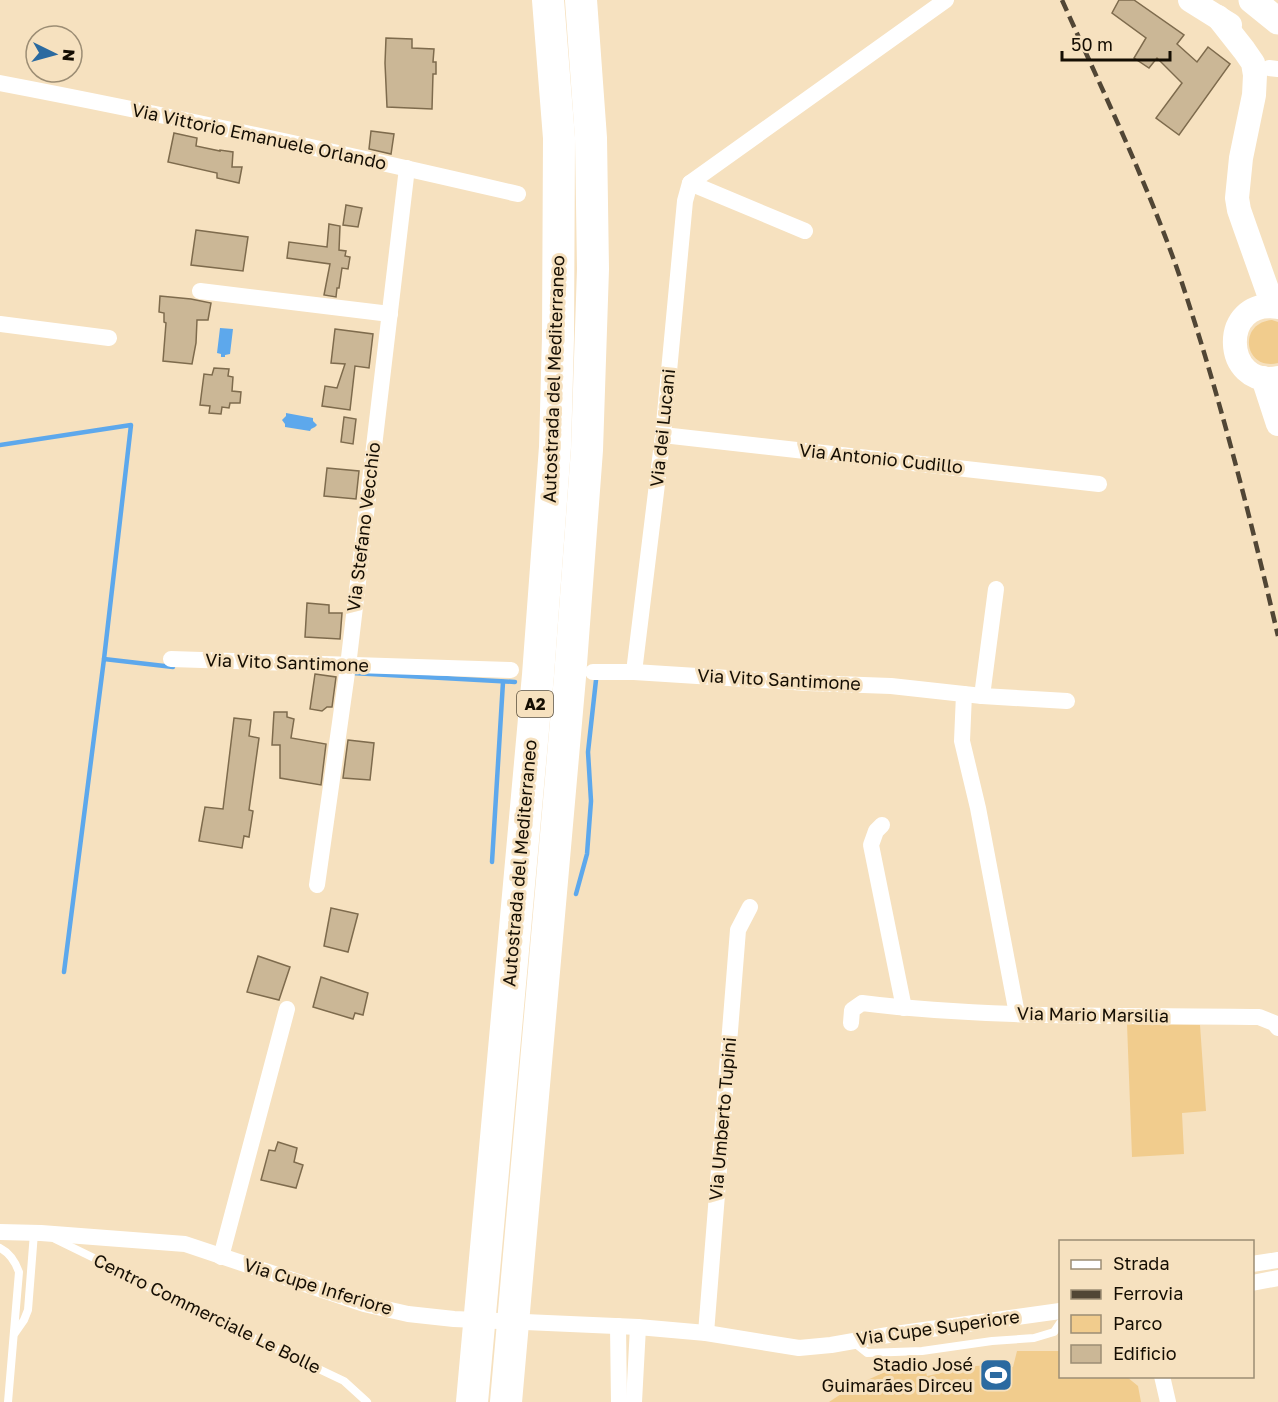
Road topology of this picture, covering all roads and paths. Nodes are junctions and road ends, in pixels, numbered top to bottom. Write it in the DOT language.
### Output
graph roads {
  1 [pos="946,0"];
  2 [pos="1190,0"];
  3 [pos="1252,0"];
  4 [pos="544,2"];
  5 [pos="588,2"];
  6 [pos="1218,17"];
  7 [pos="1278,21"];
  8 [pos="1274,68"];
  9 [pos="0,83"];
  10 [pos="1247,135"];
  11 [pos="407,168"];
  12 [pos="690,183"];
  13 [pos="518,194"];
  14 [pos="805,231"];
  15 [pos="200,291"];
  16 [pos="1269,307"];
  17 [pos="390,314"];
  18 [pos="0,324"];
  19 [pos="109,338"];
  20 [pos="1270,378"];
  21 [pos="1278,424"];
  22 [pos="663,435"];
  23 [pos="1099,484"];
  24 [pos="996,589"];
  25 [pos="171,659"];
  26 [pos="348,666"];
  27 [pos="511,670"];
  28 [pos="593,672"];
  29 [pos="634,672"];
  30 [pos="964,694"];
  31 [pos="981,696"];
  32 [pos="1067,701"];
  33 [pos="882,825"];
  34 [pos="316,885"];
  35 [pos="750,907"];
  36 [pos="904,1008"];
  37 [pos="287,1009"];
  38 [pos="1017,1014"];
  39 [pos="851,1023"];
  40 [pos="1278,1028"];
  41 [pos="0,1232"];
  42 [pos="38,1233"];
  43 [pos="0,1248"];
  44 [pos="221,1257"];
  45 [pos="1278,1260"];
  46 [pos="1254,1264"];
  47 [pos="1278,1278"];
  48 [pos="1254,1282"];
  49 [pos="1059,1311"];
  50 [pos="1059,1324"];
  51 [pos="618,1326"];
  52 [pos="638,1327"];
  53 [pos="15,1333"];
  54 [pos="706,1333"];
  55 [pos="851,1341"];
  56 [pos="1162,1378"];
  57 [pos="9,1402"];
  58 [pos="367,1402"];
  59 [pos="472,1402"];
  60 [pos="506,1402"];
  61 [pos="619,1402"];
  62 [pos="634,1402"];
  63 [pos="1168,1402"];
  1 -- 12 [label="street"];
  2 -- 6 [label="street"];
  3 -- 7 [label="main road"];
  4 -- 59 [label="highway, Autostrada del Mediterraneo / A2"];
  5 -- 60 [label="highway, Autostrada del Mediterraneo / A2"];
  6 -- 8 [label="street"];
  6 -- 10 [label="street"];
  8 -- 10 [label="street"];
  9 -- 11 [label="street, Via Vittorio Emanuele Orlando"];
  10 -- 16 [label="street"];
  11 -- 13 [label="street, Via Vittorio Emanuele Orlando"];
  11 -- 17 [label="street, Via Stefano Vecchio"];
  12 -- 14 [label="street"];
  12 -- 22 [label="street, Via dei Lucani"];
  15 -- 17 [label="street"];
  16 -- 20 [label="street"];
  17 -- 26 [label="street, Via Stefano Vecchio"];
  18 -- 19 [label="street"];
  20 -- 21 [label="street"];
  22 -- 23 [label="street, Via Antonio Cudillo"];
  22 -- 29 [label="street, Via dei Lucani"];
  24 -- 31 [label="street"];
  25 -- 26 [label="street, Via Vito Santimone"];
  26 -- 27 [label="street, Via Vito Santimone"];
  26 -- 34 [label="street, Via Stefano Vecchio"];
  28 -- 29 [label="street, Via Vito Santimone"];
  29 -- 30 [label="street, Via Vito Santimone"];
  30 -- 31 [label="street, Via Vito Santimone"];
  30 -- 38 [label="street"];
  31 -- 32 [label="street, Via Vito Santimone"];
  33 -- 36 [label="street"];
  35 -- 54 [label="street, Via Umberto Tupini"];
  36 -- 38 [label="street, Via Mario Marsilia"];
  36 -- 39 [label="street, Via Mario Marsilia"];
  37 -- 44 [label="street"];
  38 -- 40 [label="street, Via Mario Marsilia"];
  41 -- 42 [label="street, Via Cupe Inferiore"];
  42 -- 44 [label="street, Via Cupe Inferiore"];
  42 -- 53 [label="lane"];
  42 -- 58 [label="lane, Centro Commerciale Le Bolle"];
  43 -- 53 [label="lane"];
  44 -- 51 [label="street, Via Cupe Inferiore"];
  45 -- 46 [label="street"];
  47 -- 48 [label="street"];
  49 -- 55 [label="street, Via Cupe Superiore"];
  50 -- 55 [label="lane"];
  51 -- 52 [label="street, Via Cupe Inferiore"];
  51 -- 61 [label="street"];
  52 -- 54 [label="street, Via Cupe Superiore"];
  52 -- 62 [label="street"];
  53 -- 57 [label="lane"];
  54 -- 55 [label="street, Via Cupe Superiore"];
  56 -- 63 [label="street"];
}
